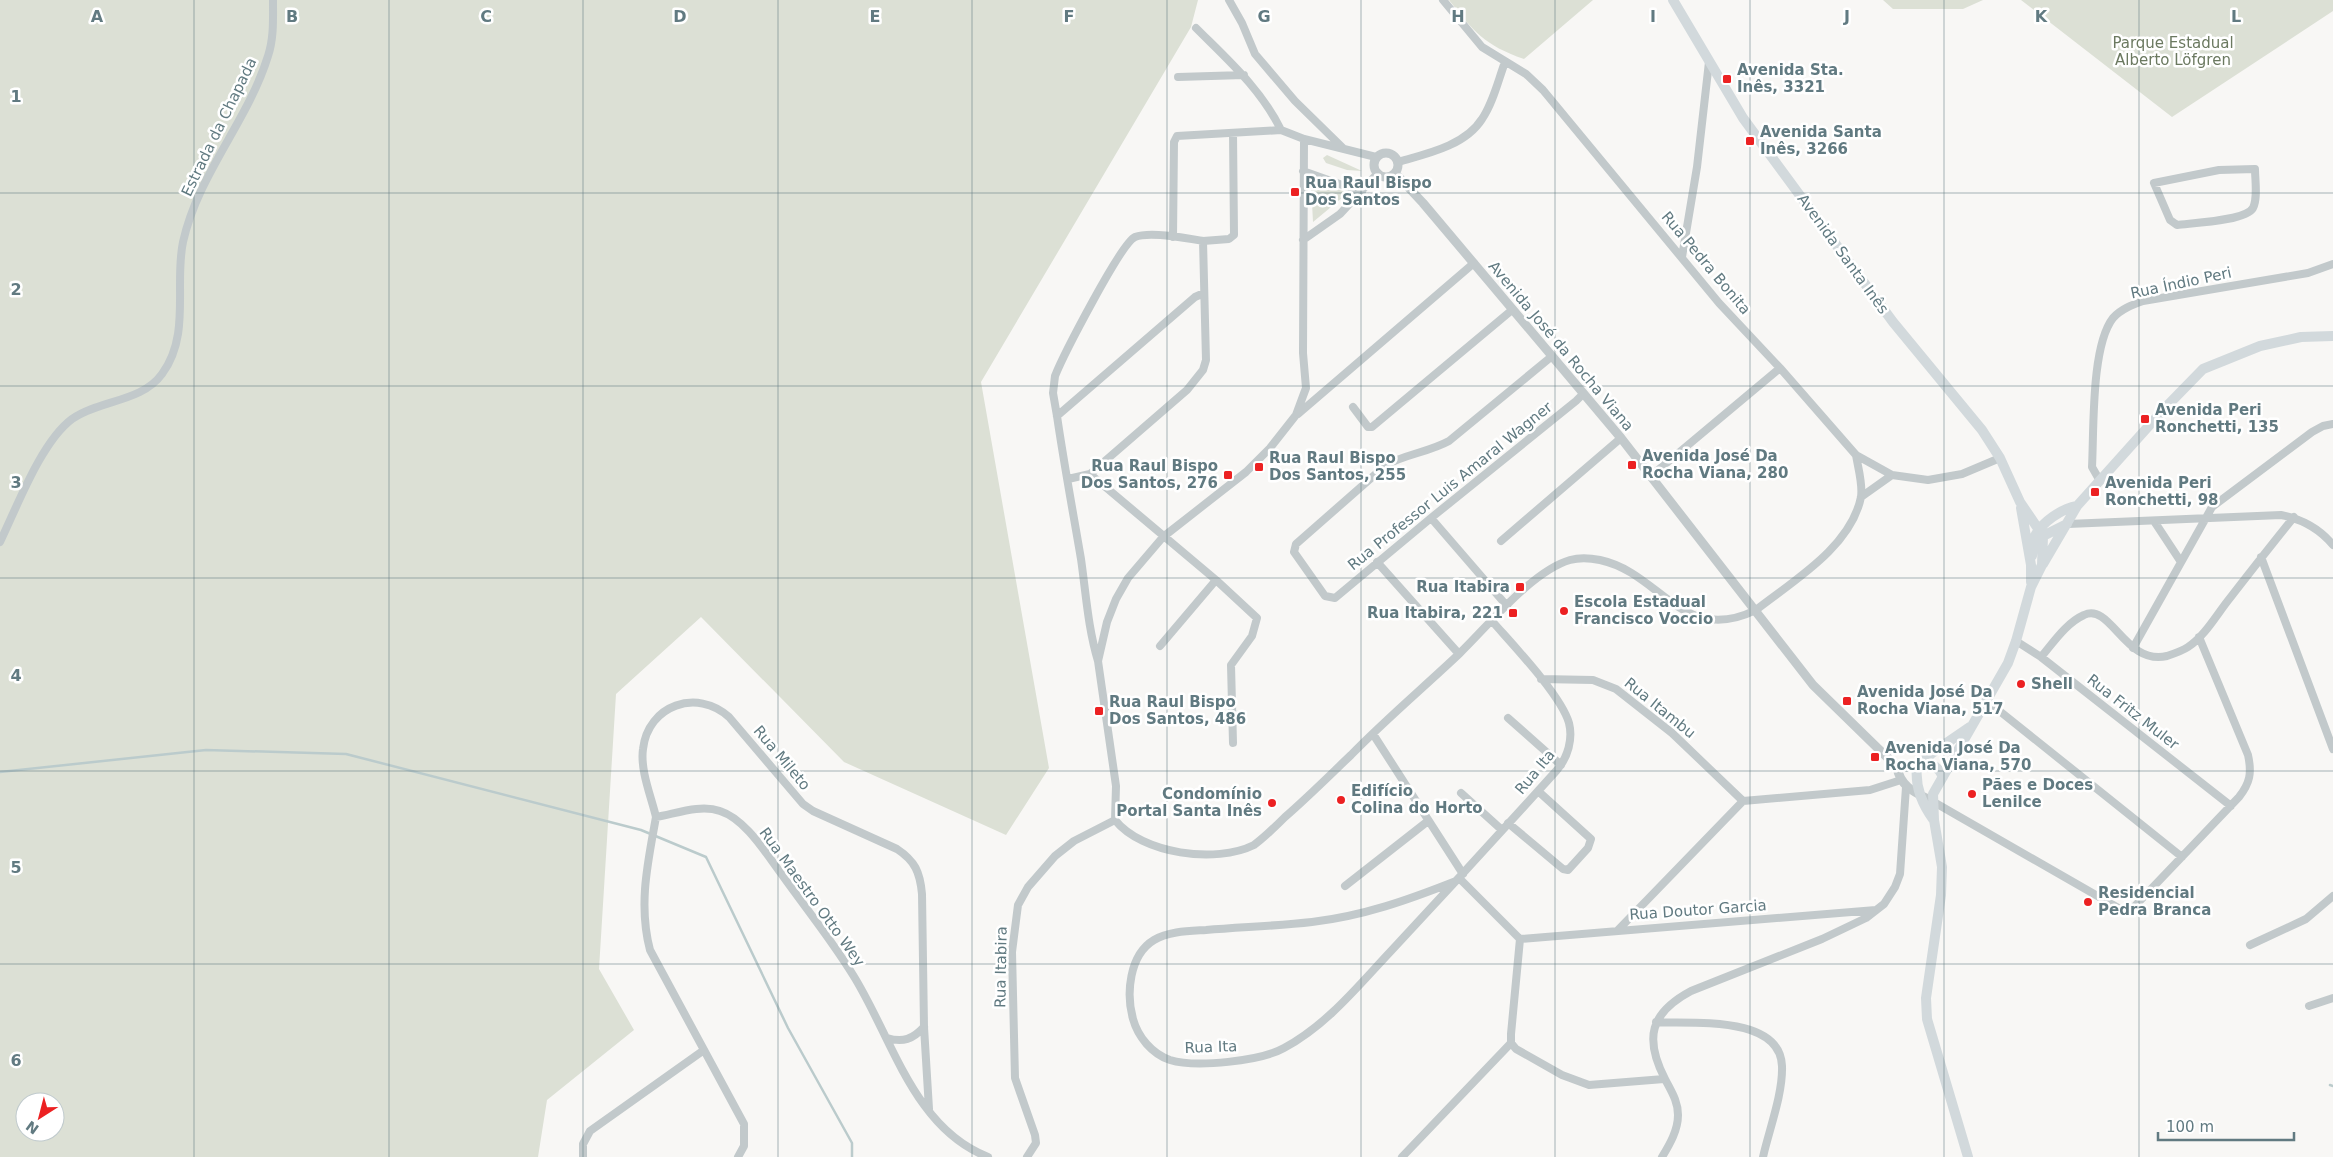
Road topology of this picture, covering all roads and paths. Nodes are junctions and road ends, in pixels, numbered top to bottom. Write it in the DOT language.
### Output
graph roads {
  1 [pos="274,0"];
  2 [pos="1229,0"];
  3 [pos="1443,0"];
  4 [pos="1673,0"];
  5 [pos="1196,28"];
  6 [pos="1505,62"];
  7 [pos="1709,62"];
  8 [pos="1244,75"];
  9 [pos="1178,77"];
  10 [pos="1281,130"];
  11 [pos="1233,134"];
  12 [pos="1304,140"];
  13 [pos="1344,149"];
  14 [pos="1376,157"];
  15 [pos="1398,162"];
  16 [pos="2256,169"];
  17 [pos="1303,172"];
  18 [pos="1378,173"];
  19 [pos="1395,173"];
  20 [pos="1362,192"];
  21 [pos="1173,237"];
  22 [pos="1303,240"];
  23 [pos="1203,241"];
  24 [pos="1682,257"];
  25 [pos="1474,263"];
  26 [pos="2333,264"];
  27 [pos="1204,293"];
  28 [pos="1512,310"];
  29 [pos="2333,336"];
  30 [pos="1551,357"];
  31 [pos="1780,368"];
  32 [pos="1583,394"];
  33 [pos="1353,407"];
  34 [pos="1296,415"];
  35 [pos="1057,416"];
  36 [pos="2333,424"];
  37 [pos="1621,438"];
  38 [pos="1856,455"];
  39 [pos="2000,458"];
  40 [pos="1090,474"];
  41 [pos="1892,475"];
  42 [pos="1651,476"];
  43 [pos="1068,479"];
  44 [pos="2100,481"];
  45 [pos="1861,497"];
  46 [pos="2020,502"];
  47 [pos="2077,506"];
  48 [pos="2205,517"];
  49 [pos="1430,518"];
  50 [pos="2294,518"];
  51 [pos="2154,521"];
  52 [pos="2068,524"];
  53 [pos="2024,527"];
  54 [pos="2039,535"];
  55 [pos="1163,537"];
  56 [pos="1501,540"];
  57 [pos="0,542"];
  58 [pos="2333,545"];
  59 [pos="2261,557"];
  60 [pos="1377,562"];
  61 [pos="2181,562"];
  62 [pos="2037,565"];
  63 [pos="1216,580"];
  64 [pos="1506,606"];
  65 [pos="1756,610"];
  66 [pos="1492,621"];
  67 [pos="2199,637"];
  68 [pos="2016,641"];
  69 [pos="1160,646"];
  70 [pos="2133,648"];
  71 [pos="1459,654"];
  72 [pos="2041,657"];
  73 [pos="1098,661"];
  74 [pos="1541,679"];
  75 [pos="1987,701"];
  76 [pos="1508,718"];
  77 [pos="1970,727"];
  78 [pos="1373,734"];
  79 [pos="1233,743"];
  80 [pos="2333,749"];
  81 [pos="1561,765"];
  82 [pos="1919,765"];
  83 [pos="1897,767"];
  84 [pos="1943,777"];
  85 [pos="1903,783"];
  86 [pos="1538,791"];
  87 [pos="1461,793"];
  88 [pos="1921,796"];
  89 [pos="1743,801"];
  90 [pos="1932,801"];
  91 [pos="2231,806"];
  92 [pos="656,817"];
  93 [pos="1115,820"];
  94 [pos="1934,820"];
  95 [pos="1428,821"];
  96 [pos="1508,823"];
  97 [pos="1502,830"];
  98 [pos="2182,857"];
  99 [pos="1459,878"];
  100 [pos="1345,886"];
  101 [pos="2333,896"];
  102 [pos="1878,910"];
  103 [pos="1618,930"];
  104 [pos="1520,939"];
  105 [pos="2250,946"];
  106 [pos="2333,998"];
  107 [pos="2309,1006"];
  108 [pos="1656,1022"];
  109 [pos="924,1027"];
  110 [pos="887,1038"];
  111 [pos="1511,1043"];
  112 [pos="704,1050"];
  113 [pos="1664,1079"];
  114 [pos="930,1112"];
  115 [pos="583,1157"];
  116 [pos="738,1157"];
  117 [pos="988,1157"];
  118 [pos="1027,1157"];
  119 [pos="1402,1157"];
  120 [pos="1662,1157"];
  121 [pos="1762,1157"];
  122 [pos="1968,1157"];
  1 -- 57 [label="street, Estrada da Chapada"];
  2 -- 13 [label="street"];
  3 -- 6 [label="street, Rua Pedra Bonita"];
  4 -- 7 [label="main road, Avenida Santa Inês"];
  5 -- 8 [label="street"];
  6 -- 15 [label="street"];
  6 -- 24 [label="street, Rua Pedra Bonita"];
  7 -- 24 [label="street"];
  7 -- 39 [label="main road, Avenida Santa Inês"];
  8 -- 9 [label="street"];
  8 -- 10 [label="street"];
  10 -- 11 [label="street"];
  10 -- 12 [label="street"];
  11 -- 21 [label="street"];
  11 -- 23 [label="street"];
  12 -- 13 [label="street"];
  12 -- 17 [label="street"];
  13 -- 14 [label="street"];
  14 -- 15 [label="street"];
  14 -- 18 [label="street"];
  15 -- 19 [label="street"];
  16 -- 16 [label="street"];
  17 -- 20 [label="street"];
  17 -- 22 [label="street"];
  18 -- 19 [label="street"];
  18 -- 20 [label="street"];
  19 -- 25 [label="street, Avenida José da Rocha Viana"];
  20 -- 22 [label="street"];
  21 -- 23 [label="street"];
  21 -- 35 [label="street"];
  22 -- 34 [label="street"];
  23 -- 27 [label="street"];
  24 -- 31 [label="street, Rua Pedra Bonita"];
  25 -- 28 [label="street, Avenida José da Rocha Viana"];
  25 -- 34 [label="street"];
  26 -- 44 [label="street, Rua Índio Peri"];
  27 -- 35 [label="street"];
  27 -- 40 [label="street"];
  28 -- 30 [label="street, Avenida José da Rocha Viana"];
  28 -- 33 [label="street"];
  29 -- 44 [label="main road"];
  30 -- 32 [label="street, Avenida José da Rocha Viana"];
  30 -- 60 [label="street, Rua Professor Luis Amaral Wagner"];
  31 -- 38 [label="street, Rua Pedra Bonita"];
  31 -- 42 [label="street"];
  32 -- 37 [label="street, Avenida José da Rocha Viana"];
  32 -- 49 [label="street, Rua Professor Luis Amaral Wagner"];
  34 -- 55 [label="street"];
  35 -- 43 [label="street"];
  36 -- 48 [label="street"];
  37 -- 42 [label="street, Avenida José da Rocha Viana"];
  37 -- 56 [label="street"];
  38 -- 41 [label="street, Rua Pedra Bonita"];
  38 -- 45 [label="street"];
  39 -- 41 [label="street"];
  39 -- 46 [label="main road, Avenida Santa Inês"];
  40 -- 43 [label="street"];
  40 -- 55 [label="street"];
  41 -- 45 [label="street"];
  42 -- 65 [label="street, Avenida José da Rocha Viana"];
  43 -- 73 [label="street"];
  44 -- 47 [label="main road"];
  45 -- 65 [label="street"];
  46 -- 53 [label="main road, Avenida Santa Inês"];
  46 -- 54 [label="main road, Avenida Santa Inês"];
  47 -- 52 [label="main road"];
  47 -- 54 [label="main road"];
  48 -- 50 [label="street"];
  48 -- 51 [label="street"];
  48 -- 61 [label="street"];
  49 -- 60 [label="street, Rua Professor Luis Amaral Wagner"];
  49 -- 64 [label="street"];
  50 -- 58 [label="street"];
  50 -- 59 [label="street"];
  51 -- 52 [label="street"];
  51 -- 61 [label="street"];
  52 -- 54 [label="main road"];
  52 -- 62 [label="main road"];
  53 -- 54 [label="main road"];
  53 -- 62 [label="main road, Avenida Santa Inês"];
  54 -- 62 [label="main road"];
  55 -- 63 [label="street"];
  55 -- 73 [label="street"];
  59 -- 67 [label="street"];
  59 -- 80 [label="street"];
  60 -- 71 [label="street"];
  61 -- 70 [label="street"];
  62 -- 68 [label="main road"];
  63 -- 69 [label="street"];
  63 -- 79 [label="street"];
  64 -- 65 [label="street"];
  64 -- 66 [label="street"];
  65 -- 83 [label="street, Avenida José da Rocha Viana"];
  66 -- 71 [label="street"];
  66 -- 74 [label="street, Rua Ita"];
  67 -- 70 [label="street"];
  67 -- 91 [label="street"];
  68 -- 72 [label="street, Rua Fritz Muler"];
  68 -- 75 [label="main road"];
  70 -- 72 [label="street"];
  71 -- 78 [label="street"];
  72 -- 91 [label="street, Rua Fritz Muler"];
  73 -- 93 [label="street"];
  74 -- 81 [label="street, Rua Ita"];
  74 -- 89 [label="street, Rua Itambu"];
  75 -- 77 [label="main road"];
  75 -- 98 [label="street"];
  76 -- 81 [label="street"];
  77 -- 82 [label="main road"];
  77 -- 84 [label="main road"];
  78 -- 93 [label="street"];
  78 -- 95 [label="street"];
  81 -- 86 [label="street, Rua Ita"];
  82 -- 83 [label="street"];
  82 -- 84 [label="main road"];
  82 -- 88 [label="main road"];
  83 -- 85 [label="street"];
  84 -- 90 [label="main road"];
  85 -- 88 [label="street"];
  85 -- 89 [label="street"];
  85 -- 102 [label="street"];
  86 -- 96 [label="street, Rua Ita"];
  86 -- 96 [label="street"];
  87 -- 97 [label="street"];
  88 -- 90 [label="street"];
  88 -- 94 [label="main road"];
  89 -- 103 [label="street"];
  90 -- 94 [label="main road"];
  90 -- 98 [label="street"];
  91 -- 98 [label="street"];
  92 -- 109 [label="street, Rua Mileto"];
  92 -- 110 [label="street, Rua Maestro Otto Wey"];
  92 -- 112 [label="street"];
  93 -- 118 [label="street, Rua Itabira"];
  94 -- 122 [label="main road"];
  95 -- 99 [label="street"];
  95 -- 100 [label="street"];
  96 -- 97 [label="street, Rua Ita"];
  97 -- 99 [label="street, Rua Ita"];
  99 -- 99 [label="street, Rua Ita"];
  99 -- 104 [label="street"];
  101 -- 105 [label="street"];
  102 -- 103 [label="street, Rua Doutor Garcia"];
  102 -- 108 [label="street"];
  103 -- 104 [label="street, Rua Doutor Garcia"];
  104 -- 111 [label="street"];
  106 -- 107 [label="street"];
  108 -- 113 [label="street"];
  108 -- 121 [label="street"];
  109 -- 110 [label="street"];
  109 -- 114 [label="street, Rua Mileto"];
  110 -- 114 [label="street, Rua Maestro Otto Wey"];
  111 -- 113 [label="street"];
  111 -- 119 [label="street"];
  112 -- 115 [label="street"];
  112 -- 116 [label="street"];
  113 -- 120 [label="street"];
  114 -- 117 [label="street, Rua Maestro Otto Wey"];
}
